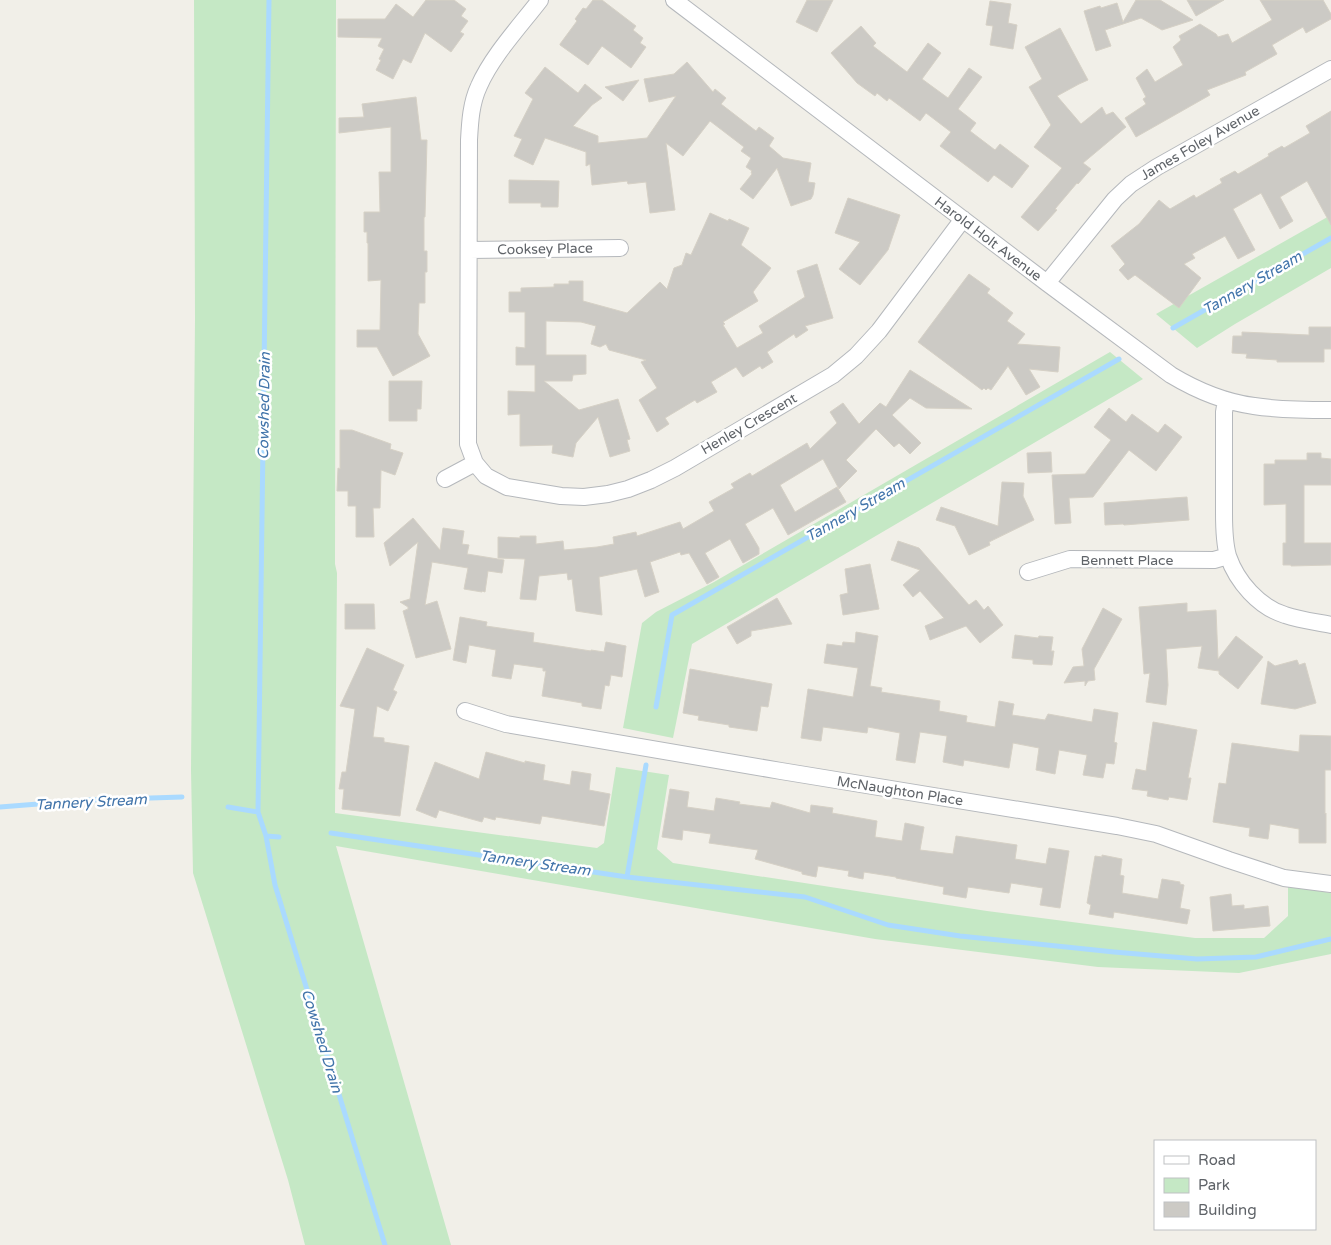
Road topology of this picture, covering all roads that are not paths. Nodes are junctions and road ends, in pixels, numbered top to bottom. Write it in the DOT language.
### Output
graph roads {
  1 [pos="540,0"];
  2 [pos="681,2"];
  3 [pos="1331,69"];
  4 [pos="963,219"];
  5 [pos="620,248"];
  6 [pos="469,250"];
  7 [pos="1047,283"];
  8 [pos="1226,400"];
  9 [pos="1331,410"];
  10 [pos="474,463"];
  11 [pos="445,479"];
  12 [pos="1228,556"];
  13 [pos="1028,572"];
  14 [pos="1331,625"];
  15 [pos="465,711"];
  16 [pos="1331,884"];
  1 -- 6 [label="street"];
  2 -- 4 [label="street, Harold Holt Avenue"];
  3 -- 7 [label="street, James Foley Avenue"];
  4 -- 7 [label="street, Harold Holt Avenue"];
  4 -- 10 [label="street, Henley Crescent"];
  5 -- 6 [label="street, Cooksey Place"];
  6 -- 10 [label="street"];
  7 -- 8 [label="street, Harold Holt Avenue"];
  8 -- 9 [label="street, Harold Holt Avenue"];
  8 -- 12 [label="street"];
  10 -- 11 [label="street"];
  12 -- 13 [label="street, Bennett Place"];
  12 -- 14 [label="street"];
  15 -- 16 [label="street, McNaughton Place"];
}
